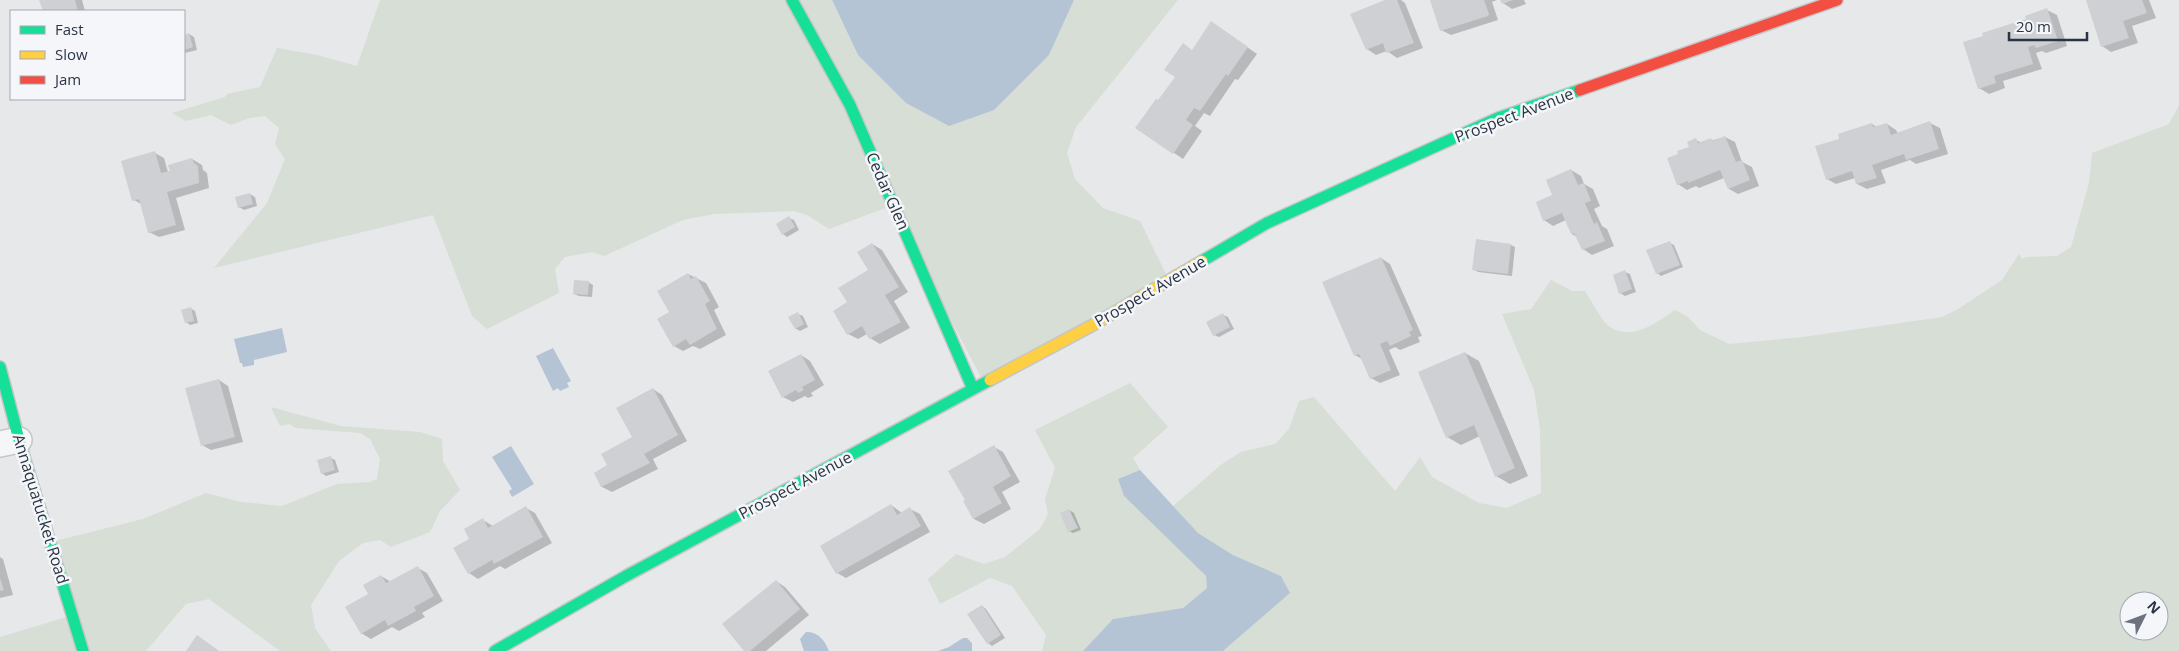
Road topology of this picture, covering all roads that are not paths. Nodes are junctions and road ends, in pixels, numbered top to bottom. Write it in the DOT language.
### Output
graph roads {
  1 [pos="792,0"];
  2 [pos="1838,0"];
  3 [pos="1798,7"];
  4 [pos="0,367"];
  5 [pos="973,389"];
  6 [pos="10,442"];
  7 [pos="83,651"];
  8 [pos="495,651"];
  1 -- 5 [label="street, Cedar Glen"];
  2 -- 3 [label="street, Prospect Avenue"];
  3 -- 5 [label="street, Prospect Avenue"];
  4 -- 6 [label="street, Annaquatucket Road"];
  5 -- 8 [label="street, Prospect Avenue"];
  6 -- 7 [label="street, Annaquatucket Road"];
}
